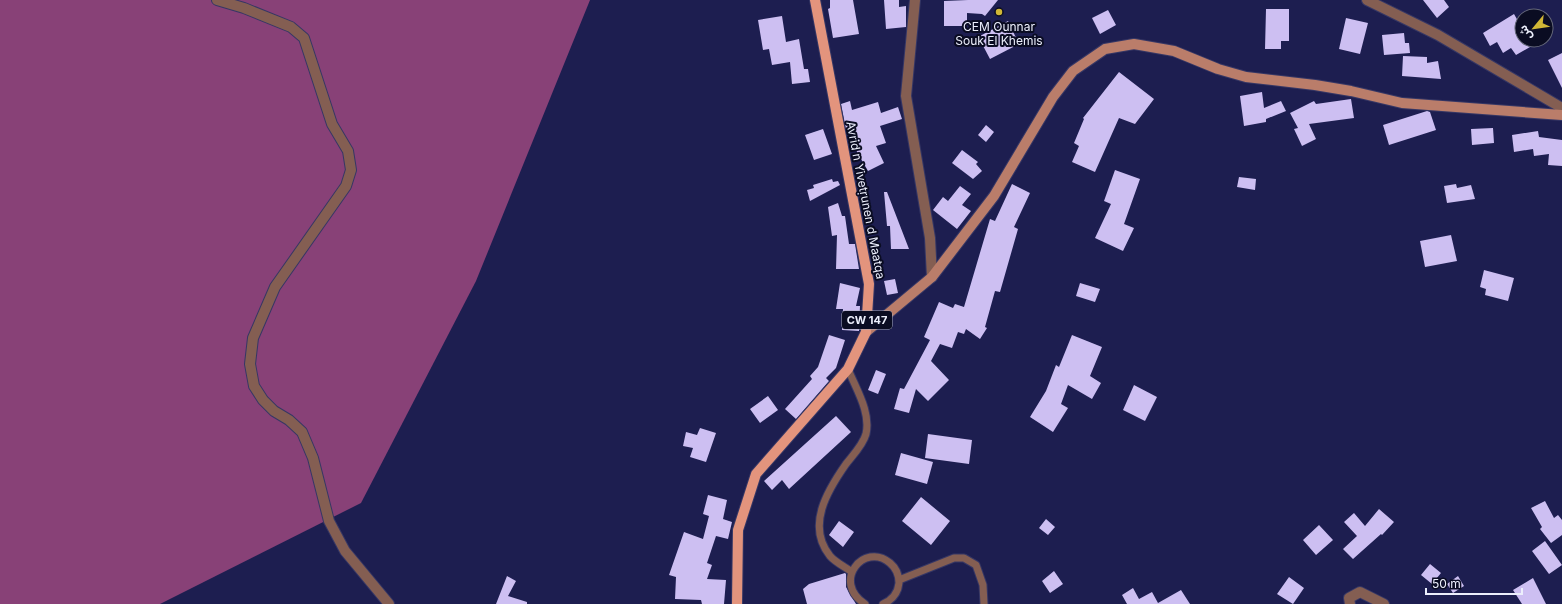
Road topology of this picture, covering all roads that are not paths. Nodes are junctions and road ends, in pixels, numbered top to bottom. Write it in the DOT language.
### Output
graph roads {
  1 [pos="217,0"];
  2 [pos="815,0"];
  3 [pos="915,0"];
  4 [pos="1367,0"];
  5 [pos="1562,108"];
  6 [pos="1562,115"];
  7 [pos="932,277"];
  8 [pos="866,332"];
  9 [pos="848,369"];
  10 [pos="852,572"];
  11 [pos="899,580"];
  12 [pos="389,604"];
  13 [pos="737,604"];
  14 [pos="865,604"];
  15 [pos="883,604"];
  16 [pos="984,604"];
  17 [pos="1350,604"];
  18 [pos="1384,604"];
  1 -- 12 [label="street"];
  2 -- 8 [label="main road, Avrid n Yivetṛunen d Maatqa / CW 147"];
  3 -- 7 [label="street"];
  4 -- 5 [label="street"];
  6 -- 7 [label="street"];
  7 -- 8 [label="street"];
  8 -- 9 [label="main road, Avrid n Yivetṛunen d Maatqa / CW 147"];
  9 -- 10 [label="lane"];
  9 -- 13 [label="main road, Avrid n Yivetṛunen d Maatqa / CW 147"];
  10 -- 11 [label="lane"];
  10 -- 14 [label="lane"];
  11 -- 15 [label="lane"];
  11 -- 16 [label="lane"];
  17 -- 18 [label="street"];
}
